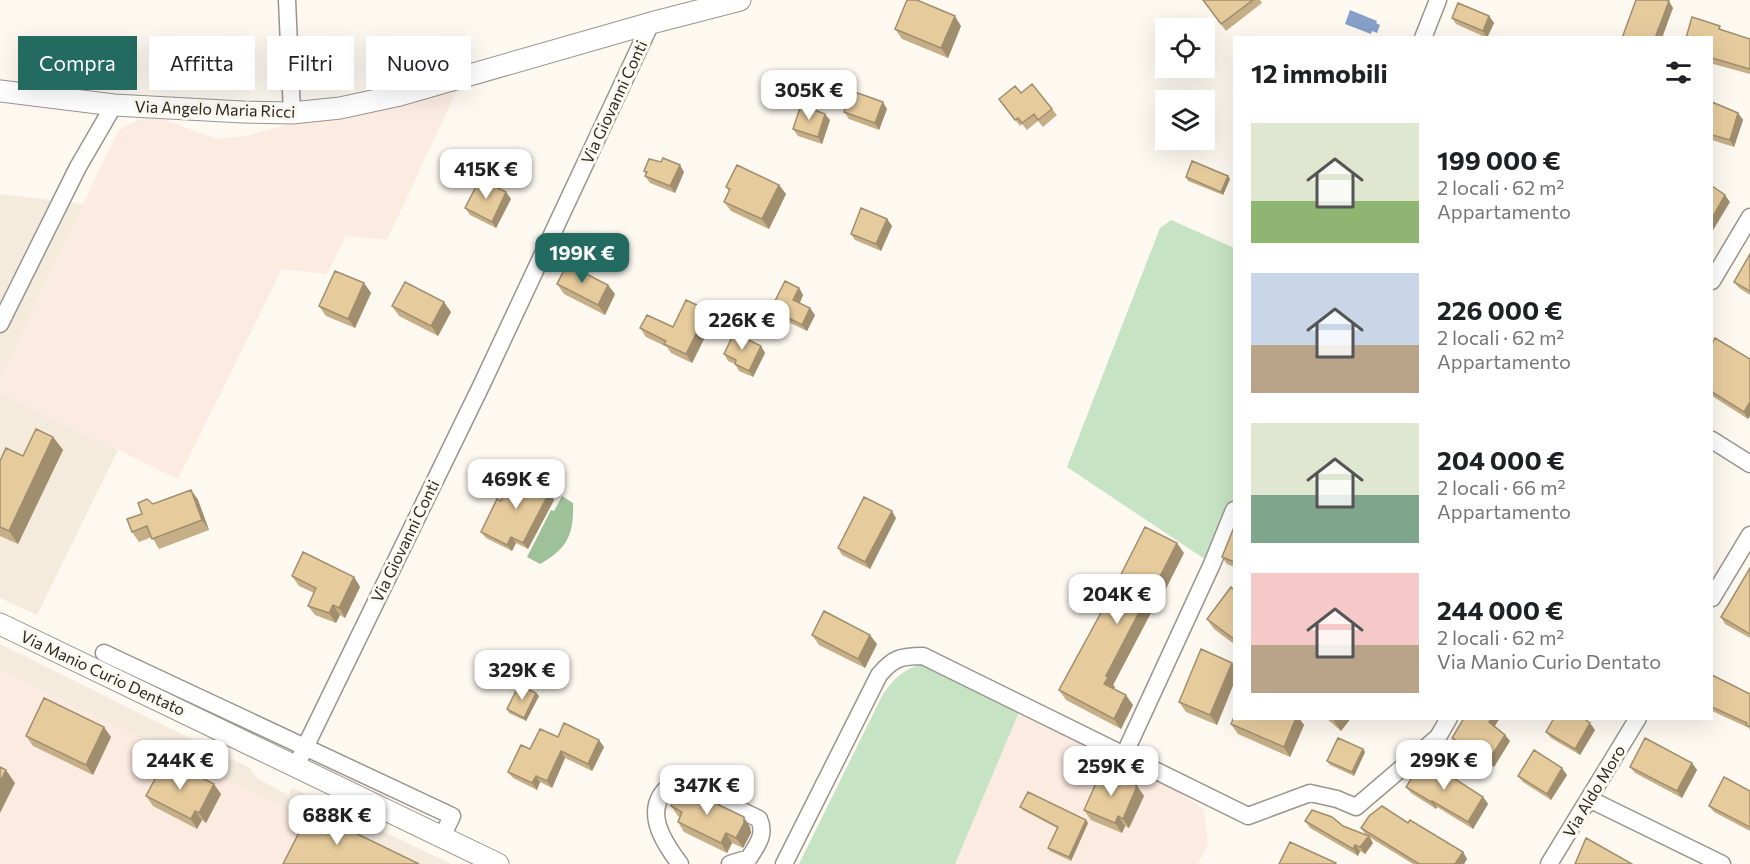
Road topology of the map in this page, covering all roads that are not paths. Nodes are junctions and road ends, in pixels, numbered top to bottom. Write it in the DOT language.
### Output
graph roads {
  1 [pos="287,0"];
  2 [pos="740,0"];
  3 [pos="1438,0"];
  4 [pos="651,23"];
  5 [pos="1424,36"];
  6 [pos="0,91"];
  7 [pos="114,105"];
  8 [pos="292,113"];
  9 [pos="1750,218"];
  10 [pos="1713,279"];
  11 [pos="0,324"];
  12 [pos="1713,441"];
  13 [pos="1750,464"];
  14 [pos="1233,512"];
  15 [pos="1750,535"];
  16 [pos="1713,596"];
  17 [pos="0,624"];
  18 [pos="104,653"];
  19 [pos="1448,720"];
  20 [pos="1637,720"];
  21 [pos="1124,755"];
  22 [pos="301,756"];
  23 [pos="1589,799"];
  24 [pos="755,861"];
  25 [pos="498,864"];
  26 [pos="680,864"];
  27 [pos="730,864"];
  28 [pos="784,864"];
  29 [pos="1549,864"];
  30 [pos="1722,864"];
  1 -- 8 [label="street"];
  2 -- 4 [label="main road, Via Angelo Maria Ricci"];
  3 -- 5 [label="street"];
  4 -- 8 [label="main road, Via Angelo Maria Ricci"];
  4 -- 22 [label="street, Via Giovanni Conti"];
  6 -- 7 [label="main road, Via Angelo Maria Ricci"];
  7 -- 8 [label="main road, Via Angelo Maria Ricci"];
  7 -- 11 [label="street"];
  9 -- 10 [label="street"];
  12 -- 13 [label="street"];
  14 -- 21 [label="street"];
  15 -- 16 [label="street"];
  17 -- 22 [label="main road, Via Manio Curio Dentato"];
  18 -- 22 [label="street"];
  19 -- 21 [label="street"];
  20 -- 23 [label="street, Via Aldo Moro"];
  21 -- 28 [label="street"];
  22 -- 25 [label="main road, Via Manio Curio Dentato"];
  23 -- 29 [label="street, Via Aldo Moro"];
  23 -- 30 [label="street"];
  24 -- 26 [label="street"];
  24 -- 27 [label="street"];
}
